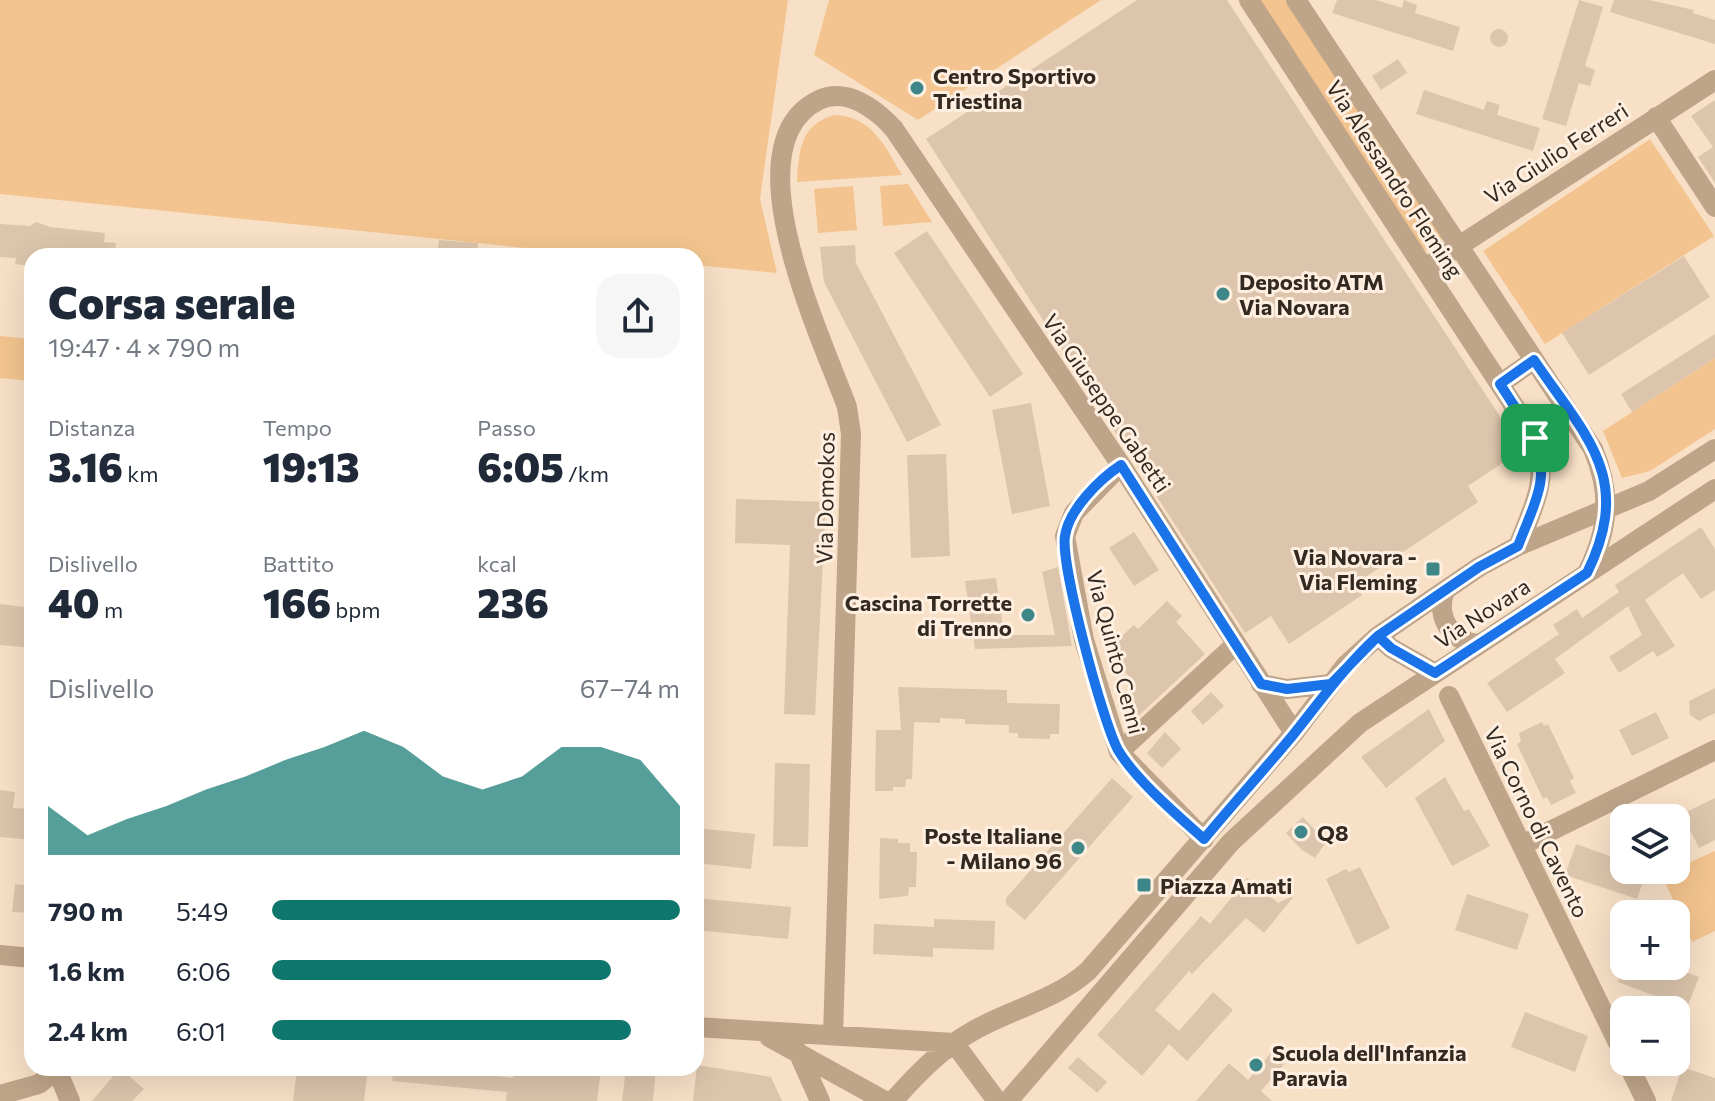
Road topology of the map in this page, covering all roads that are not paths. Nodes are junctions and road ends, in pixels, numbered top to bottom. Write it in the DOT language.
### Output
graph roads {
  1 [pos="1249,0"];
  2 [pos="1296,0"];
  3 [pos="1715,80"];
  4 [pos="1656,117"];
  5 [pos="910,150"];
  6 [pos="1715,207"];
  7 [pos="1459,246"];
  8 [pos="1425,268"];
  9 [pos="1534,360"];
  10 [pos="1500,384"];
  11 [pos="1715,449"];
  12 [pos="1121,465"];
  13 [pos="1715,489"];
  14 [pos="1608,508"];
  15 [pos="1518,546"];
  16 [pos="1587,573"];
  17 [pos="1445,591"];
  18 [pos="1378,636"];
  19 [pos="1478,644"];
  20 [pos="1235,645"];
  21 [pos="1435,673"];
  22 [pos="1261,684"];
  23 [pos="1331,684"];
  24 [pos="1449,696"];
  25 [pos="1294,733"];
  26 [pos="1715,750"];
  27 [pos="1119,752"];
  28 [pos="1204,839"];
  29 [pos="1522,845"];
  30 [pos="0,955"];
  31 [pos="24,957"];
  32 [pos="1610,1026"];
  33 [pos="704,1028"];
  34 [pos="762,1034"];
  35 [pos="833,1036"];
  36 [pos="954,1043"];
  37 [pos="798,1052"];
  38 [pos="49,1076"];
  39 [pos="61,1076"];
  40 [pos="1634,1076"];
  41 [pos="6,1097"];
  42 [pos="70,1101"];
  43 [pos="820,1101"];
  44 [pos="885,1101"];
  45 [pos="893,1101"];
  46 [pos="997,1101"];
  47 [pos="1008,1101"];
  48 [pos="1646,1101"];
  1 -- 8 [label="street, Via Alessandro Fleming"];
  2 -- 7 [label="street, Via Alessandro Fleming"];
  3 -- 4 [label="street, Via Giulio Ferreri"];
  4 -- 6 [label="street"];
  4 -- 7 [label="street, Via Giulio Ferreri"];
  5 -- 12 [label="street, Via Giuseppe Gabetti"];
  5 -- 35 [label="street, Via Domokos"];
  7 -- 8 [label="street, Via Giulio Ferreri"];
  7 -- 9 [label="street, Via Alessandro Fleming"];
  8 -- 10 [label="street, Via Alessandro Fleming"];
  9 -- 10 [label="street"];
  9 -- 14 [label="street, Via Alessandro Fleming"];
  10 -- 15 [label="street, Via Alessandro Fleming"];
  11 -- 14 [label="street, Via Novara"];
  12 -- 20 [label="street, Via Giuseppe Gabetti"];
  12 -- 27 [label="street, Via Quinto Cenni"];
  13 -- 16 [label="street, Via Novara"];
  14 -- 15 [label="street, Via Novara"];
  14 -- 16 [label="street"];
  15 -- 17 [label="street, Via Novara"];
  16 -- 19 [label="street, Via Novara"];
  17 -- 18 [label="street, Via Novara"];
  17 -- 19 [label="street"];
  18 -- 21 [label="street"];
  18 -- 23 [label="street, Via Novara"];
  19 -- 21 [label="street, Via Novara"];
  20 -- 22 [label="street, Via Giuseppe Gabetti"];
  20 -- 27 [label="street"];
  21 -- 47 [label="street, Via Novara"];
  22 -- 23 [label="street"];
  22 -- 25 [label="street, Via Giuseppe Gabetti"];
  23 -- 25 [label="street, Via Novara"];
  24 -- 29 [label="street, Via Corno di Cavento"];
  25 -- 28 [label="street, Via Novara"];
  26 -- 29 [label="street"];
  27 -- 28 [label="street, Via Quinto Cenni"];
  28 -- 36 [label="street, Via Novara"];
  29 -- 32 [label="street, Via Corno di Cavento"];
  30 -- 31 [label="street"];
  33 -- 34 [label="street"];
  34 -- 35 [label="street"];
  34 -- 37 [label="street"];
  35 -- 36 [label="street"];
  36 -- 45 [label="street, Via Novara"];
  36 -- 46 [label="street"];
  37 -- 43 [label="street"];
  37 -- 44 [label="street"];
  38 -- 41 [label="street"];
  39 -- 42 [label="street"];
  40 -- 48 [label="street"];
}
